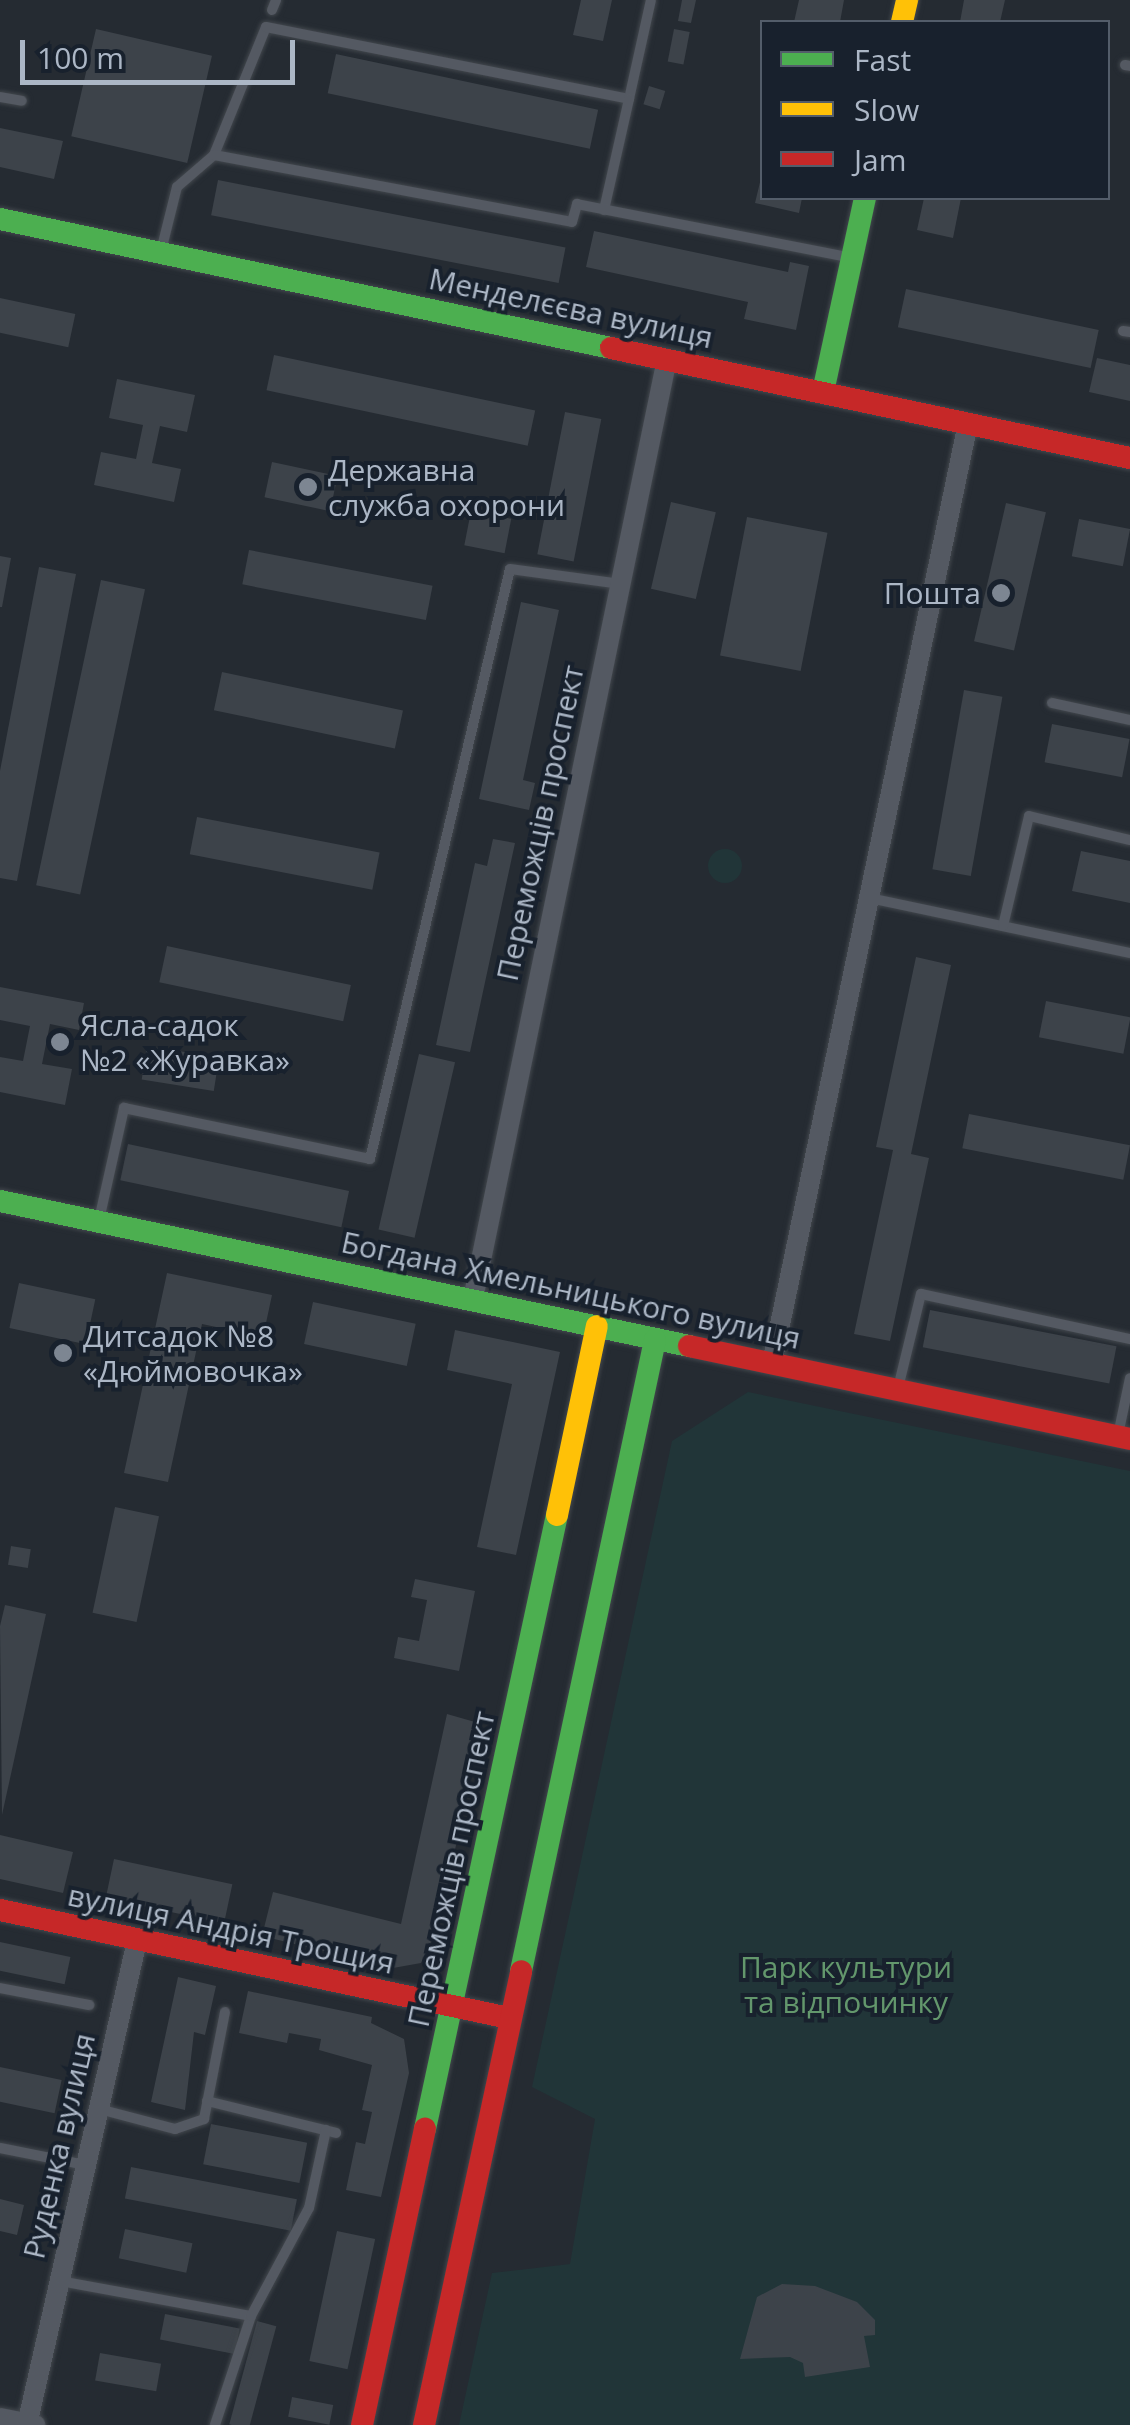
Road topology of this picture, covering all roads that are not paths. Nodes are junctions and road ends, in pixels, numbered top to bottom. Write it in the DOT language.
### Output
graph roads {
  1 [pos="650,0"];
  2 [pos="0,97"];
  3 [pos="629,99"];
  4 [pos="22,101"];
  5 [pos="214,155"];
  6 [pos="865,200"];
  7 [pos="604,210"];
  8 [pos="0,218"];
  9 [pos="160,252"];
  10 [pos="852,258"];
  11 [pos="667,359"];
  12 [pos="822,392"];
  13 [pos="968,424"];
  14 [pos="1130,458"];
  15 [pos="620,584"];
  16 [pos="1052,702"];
  17 [pos="1130,720"];
  18 [pos="1130,840"];
  19 [pos="869,898"];
  20 [pos="1003,926"];
  21 [pos="1130,953"];
  22 [pos="0,1201"];
  23 [pos="98,1221"];
  24 [pos="473,1300"];
  25 [pos="597,1326"];
  26 [pos="1130,1339"];
  27 [pos="656,1340"];
  28 [pos="772,1363"];
  29 [pos="1130,1378"];
  30 [pos="898,1389"];
  31 [pos="1124,1437"];
  32 [pos="0,1910"];
  33 [pos="136,1939"];
  34 [pos="0,1988"];
  35 [pos="89,2006"];
  36 [pos="452,2006"];
  37 [pos="225,2012"];
  38 [pos="509,2018"];
  39 [pos="207,2102"];
  40 [pos="98,2109"];
  41 [pos="0,2148"];
  42 [pos="86,2164"];
  43 [pos="60,2281"];
  44 [pos="251,2316"];
  45 [pos="0,2418"];
  46 [pos="30,2424"];
  47 [pos="215,2425"];
  48 [pos="362,2425"];
  49 [pos="424,2425"];
  1 -- 3 [label="lane"];
  2 -- 4 [label="lane"];
  3 -- 5 [label="lane"];
  3 -- 7 [label="lane"];
  5 -- 7 [label="lane"];
  5 -- 9 [label="lane"];
  6 -- 10 [label="street"];
  7 -- 10 [label="lane"];
  8 -- 9 [label="street, Менделєєва вулиця"];
  9 -- 11 [label="street, Менделєєва вулиця"];
  10 -- 12 [label="street"];
  11 -- 12 [label="street, Менделєєва вулиця"];
  11 -- 15 [label="street, Переможців проспект"];
  12 -- 13 [label="street, Менделєєва вулиця"];
  13 -- 14 [label="street, Менделєєва вулиця"];
  13 -- 19 [label="street"];
  15 -- 23 [label="lane"];
  15 -- 24 [label="street, Переможців проспект"];
  16 -- 17 [label="lane"];
  18 -- 20 [label="lane"];
  19 -- 20 [label="lane"];
  19 -- 28 [label="street"];
  20 -- 21 [label="lane"];
  22 -- 23 [label="street, Богдана Хмельницького вулиця"];
  23 -- 24 [label="street, Богдана Хмельницького вулиця"];
  24 -- 25 [label="street, Богдана Хмельницького вулиця"];
  25 -- 27 [label="street, Богдана Хмельницького вулиця"];
  25 -- 36 [label="street, Переможців проспект"];
  26 -- 30 [label="lane"];
  27 -- 28 [label="street, Богдана Хмельницького вулиця"];
  27 -- 38 [label="street"];
  28 -- 30 [label="street, Богдана Хмельницького вулиця"];
  29 -- 31 [label="lane"];
  30 -- 31 [label="street, Богдана Хмельницького вулиця"];
  32 -- 33 [label="street, вулиця Андрія Трощия"];
  33 -- 36 [label="street, вулиця Андрія Трощия"];
  33 -- 40 [label="street, Руденка вулиця"];
  34 -- 35 [label="lane"];
  36 -- 38 [label="street, вулиця Андрія Трощия"];
  36 -- 48 [label="street, Переможців проспект"];
  37 -- 39 [label="lane"];
  38 -- 49 [label="street"];
  39 -- 40 [label="lane"];
  39 -- 44 [label="lane"];
  40 -- 42 [label="street, Руденка вулиця"];
  41 -- 42 [label="lane"];
  42 -- 43 [label="street, Руденка вулиця"];
  43 -- 44 [label="lane"];
  43 -- 46 [label="street, Руденка вулиця"];
  44 -- 47 [label="lane"];
  45 -- 46 [label="street"];
}
